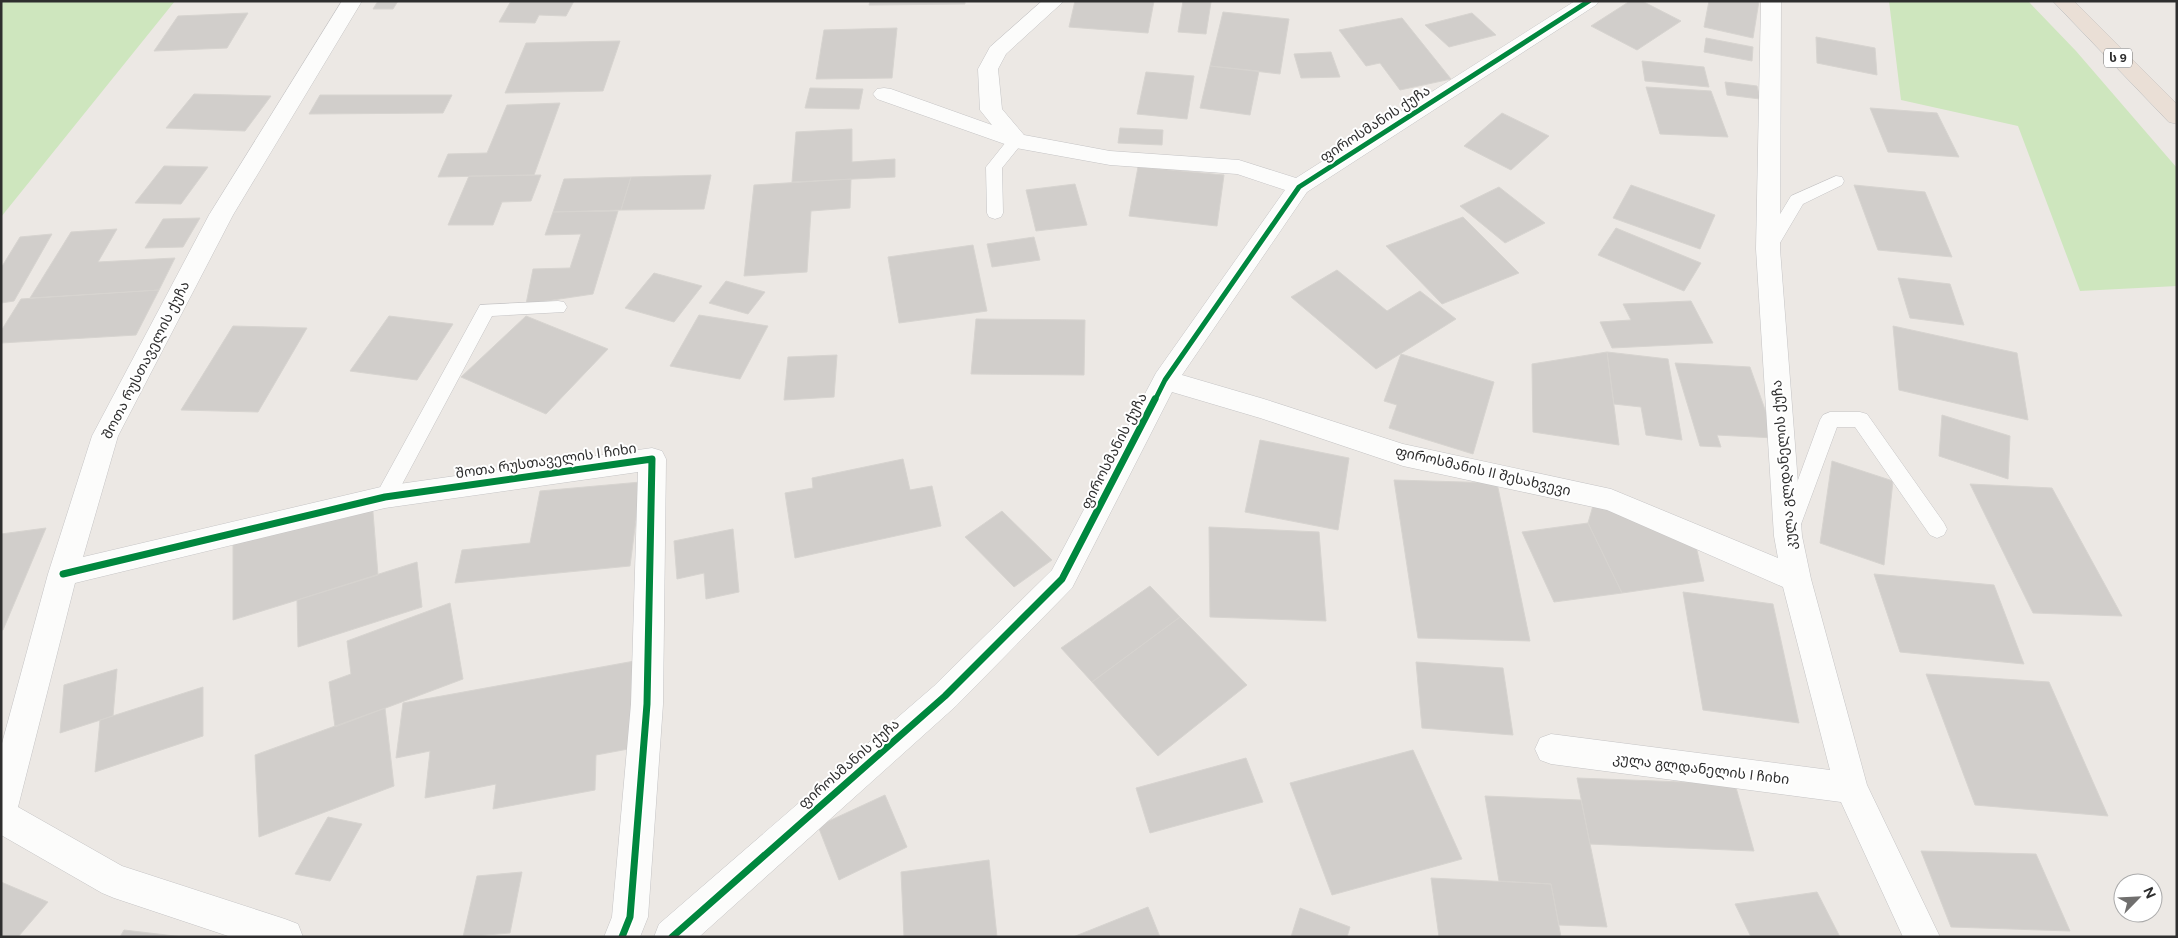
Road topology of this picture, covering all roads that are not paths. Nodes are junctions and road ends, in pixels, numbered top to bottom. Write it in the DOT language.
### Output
graph roads {
  1 [pos="352,1"];
  2 [pos="1054,1"];
  3 [pos="1589,1"];
  4 [pos="1772,1"];
  5 [pos="2063,1"];
  6 [pos="884,94"];
  7 [pos="2177,117"];
  8 [pos="1016,141"];
  9 [pos="1836,181"];
  10 [pos="1299,187"];
  11 [pos="994,213"];
  12 [pos="1768,249"];
  13 [pos="558,307"];
  14 [pos="1165,380"];
  15 [pos="385,496"];
  16 [pos="1937,529"];
  17 [pos="1788,536"];
  18 [pos="63,574"];
  19 [pos="1796,579"];
  20 [pos="1551,749"];
  21 [pos="1851,788"];
  22 [pos="1,809"];
  23 [pos="1,816"];
  24 [pos="285,937"];
  25 [pos="622,937"];
  26 [pos="672,937"];
  27 [pos="1922,937"];
  1 -- 18 [label="street, შოთა რუსთაველის ქუჩა"];
  2 -- 8 [label="street"];
  3 -- 10 [label="street, ფიროსმანის ქუჩა"];
  4 -- 12 [label="street, კულა გლდანელის ქუჩა"];
  5 -- 7 [label="highway, ს 9"];
  6 -- 8 [label="street"];
  8 -- 10 [label="street"];
  8 -- 11 [label="lane"];
  9 -- 12 [label="lane"];
  10 -- 14 [label="street, ფიროსმანის ქუჩა"];
  12 -- 17 [label="street, კულა გლდანელის ქუჩა"];
  13 -- 15 [label="lane"];
  14 -- 19 [label="street, ფიროსმანის II შესახვევი"];
  14 -- 26 [label="street, ფიროსმანის ქუჩა"];
  15 -- 18 [label="street, შოთა რუსთაველის I ჩიხი"];
  15 -- 25 [label="street, შოთა რუსთაველის I ჩიხი"];
  16 -- 17 [label="lane"];
  17 -- 19 [label="street, კულა გლდანელის ქუჩა"];
  18 -- 22 [label="street, შოთა რუსთაველის ქუჩა"];
  19 -- 21 [label="street, კულა გლდანელის ქუჩა"];
  20 -- 21 [label="street, კულა გლდანელის I ჩიხი"];
  21 -- 27 [label="street, კულა გლდანელის ქუჩა"];
  23 -- 24 [label="street"];
}
